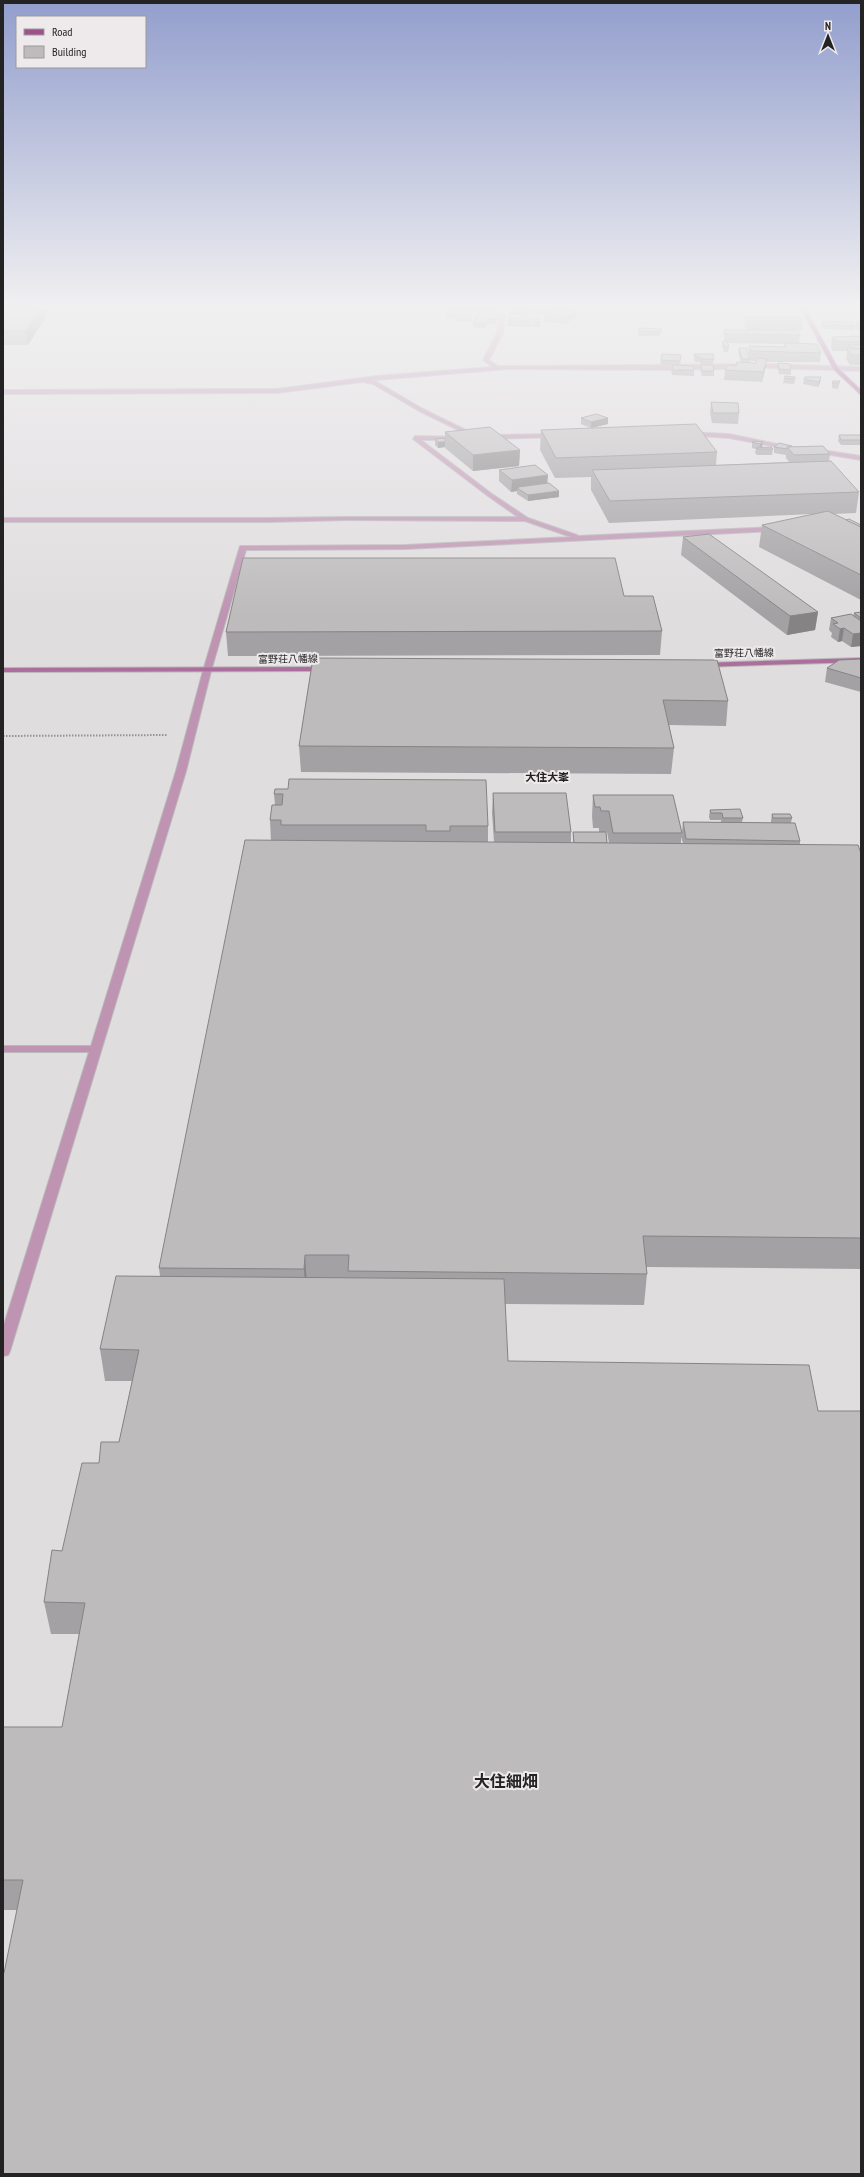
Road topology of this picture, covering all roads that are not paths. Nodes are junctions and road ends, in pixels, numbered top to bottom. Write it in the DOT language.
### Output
graph roads {
  1 [pos="423,411"];
  2 [pos="677,434"];
  3 [pos="566,436"];
  4 [pos="478,438"];
  5 [pos="800,449"];
  6 [pos="807,450"];
  7 [pos="861,458"];
  8 [pos="526,519"];
  9 [pos="3,520"];
  10 [pos="787,528"];
  11 [pos="580,538"];
  12 [pos="861,660"];
  13 [pos="693,665"];
  14 [pos="334,669"];
  15 [pos="3,670"];
  16 [pos="207,671"];
  17 [pos="3,1049"];
  18 [pos="94,1049"];
  19 [pos="3,1351"];
  1 -- 4 [label="street"];
  2 -- 5 [label="street"];
  3 -- 4 [label="street"];
  4 -- 8 [label="street"];
  6 -- 7 [label="street"];
  8 -- 9 [label="street"];
  8 -- 11 [label="street"];
  10 -- 11 [label="street"];
  11 -- 16 [label="street"];
  12 -- 13 [label="main road, 富野荘八幡線"];
  14 -- 16 [label="main road, 富野荘八幡線"];
  15 -- 16 [label="main road, 富野荘八幡線"];
  16 -- 18 [label="street"];
  17 -- 18 [label="street"];
  18 -- 19 [label="street"];
}
